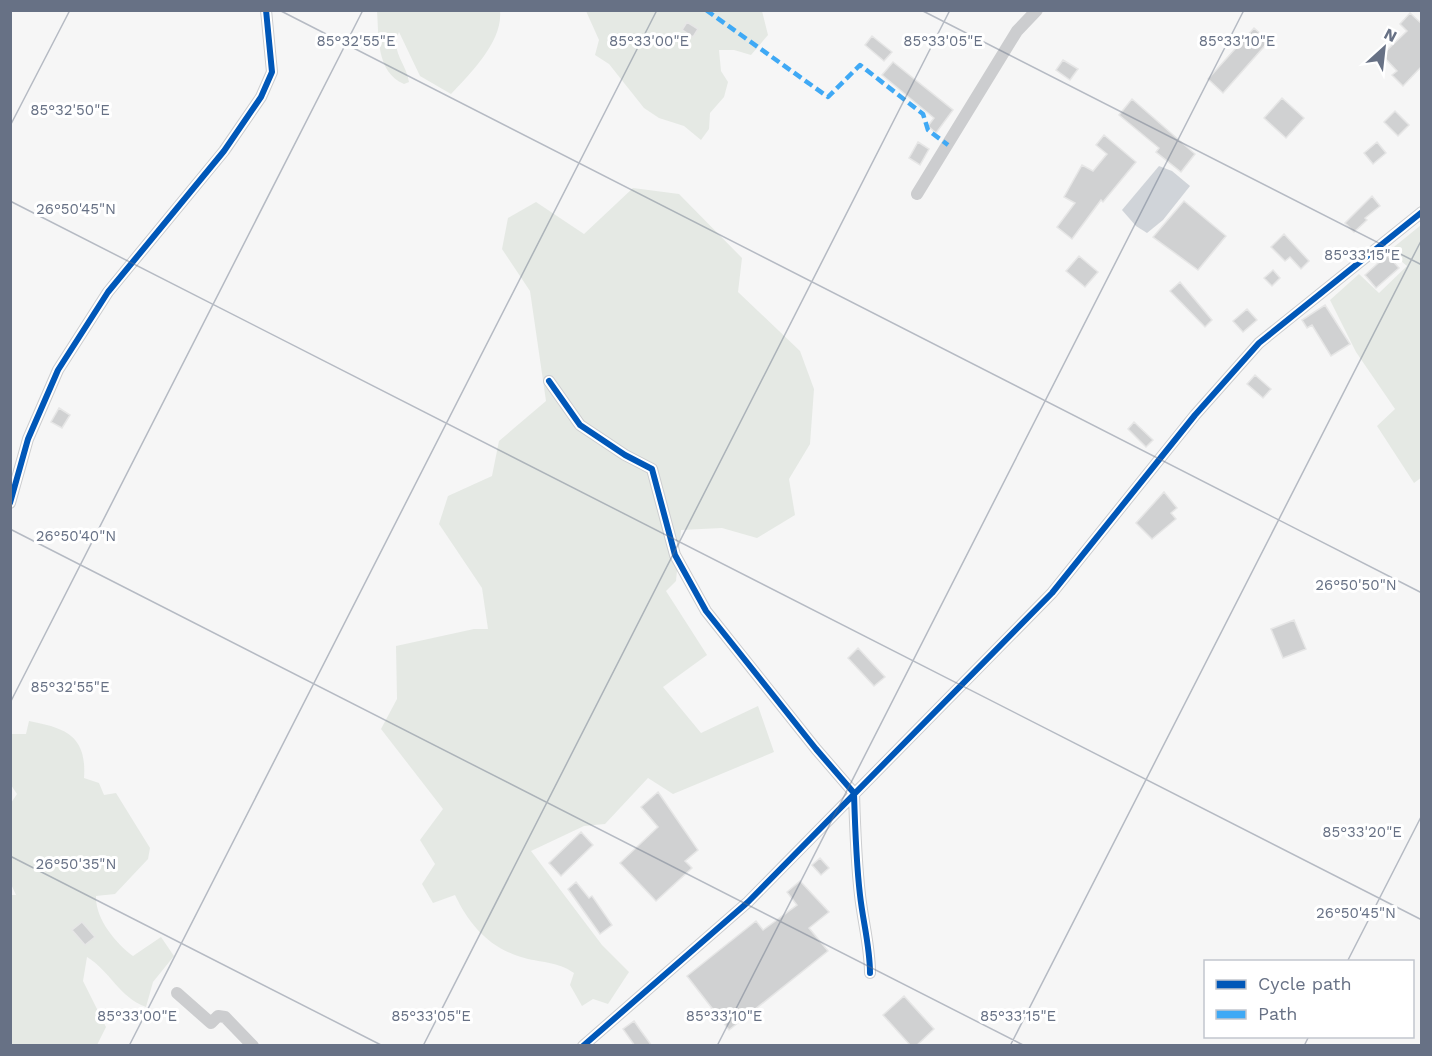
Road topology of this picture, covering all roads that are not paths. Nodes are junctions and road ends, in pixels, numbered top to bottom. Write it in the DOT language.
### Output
graph roads {
  1 [pos="266,10"];
  2 [pos="1037,10"];
  3 [pos="917,194"];
  4 [pos="1422,212"];
  5 [pos="549,381"];
  6 [pos="10,503"];
  7 [pos="855,793"];
  8 [pos="870,974"];
  9 [pos="177,993"];
  10 [pos="253,1046"];
  11 [pos="583,1046"];
  1 -- 6 [label="street"];
  2 -- 3 [label="street"];
  4 -- 7 [label="street"];
  5 -- 7 [label="street"];
  7 -- 8 [label="street"];
  7 -- 11 [label="street"];
  9 -- 10 [label="street"];
}
